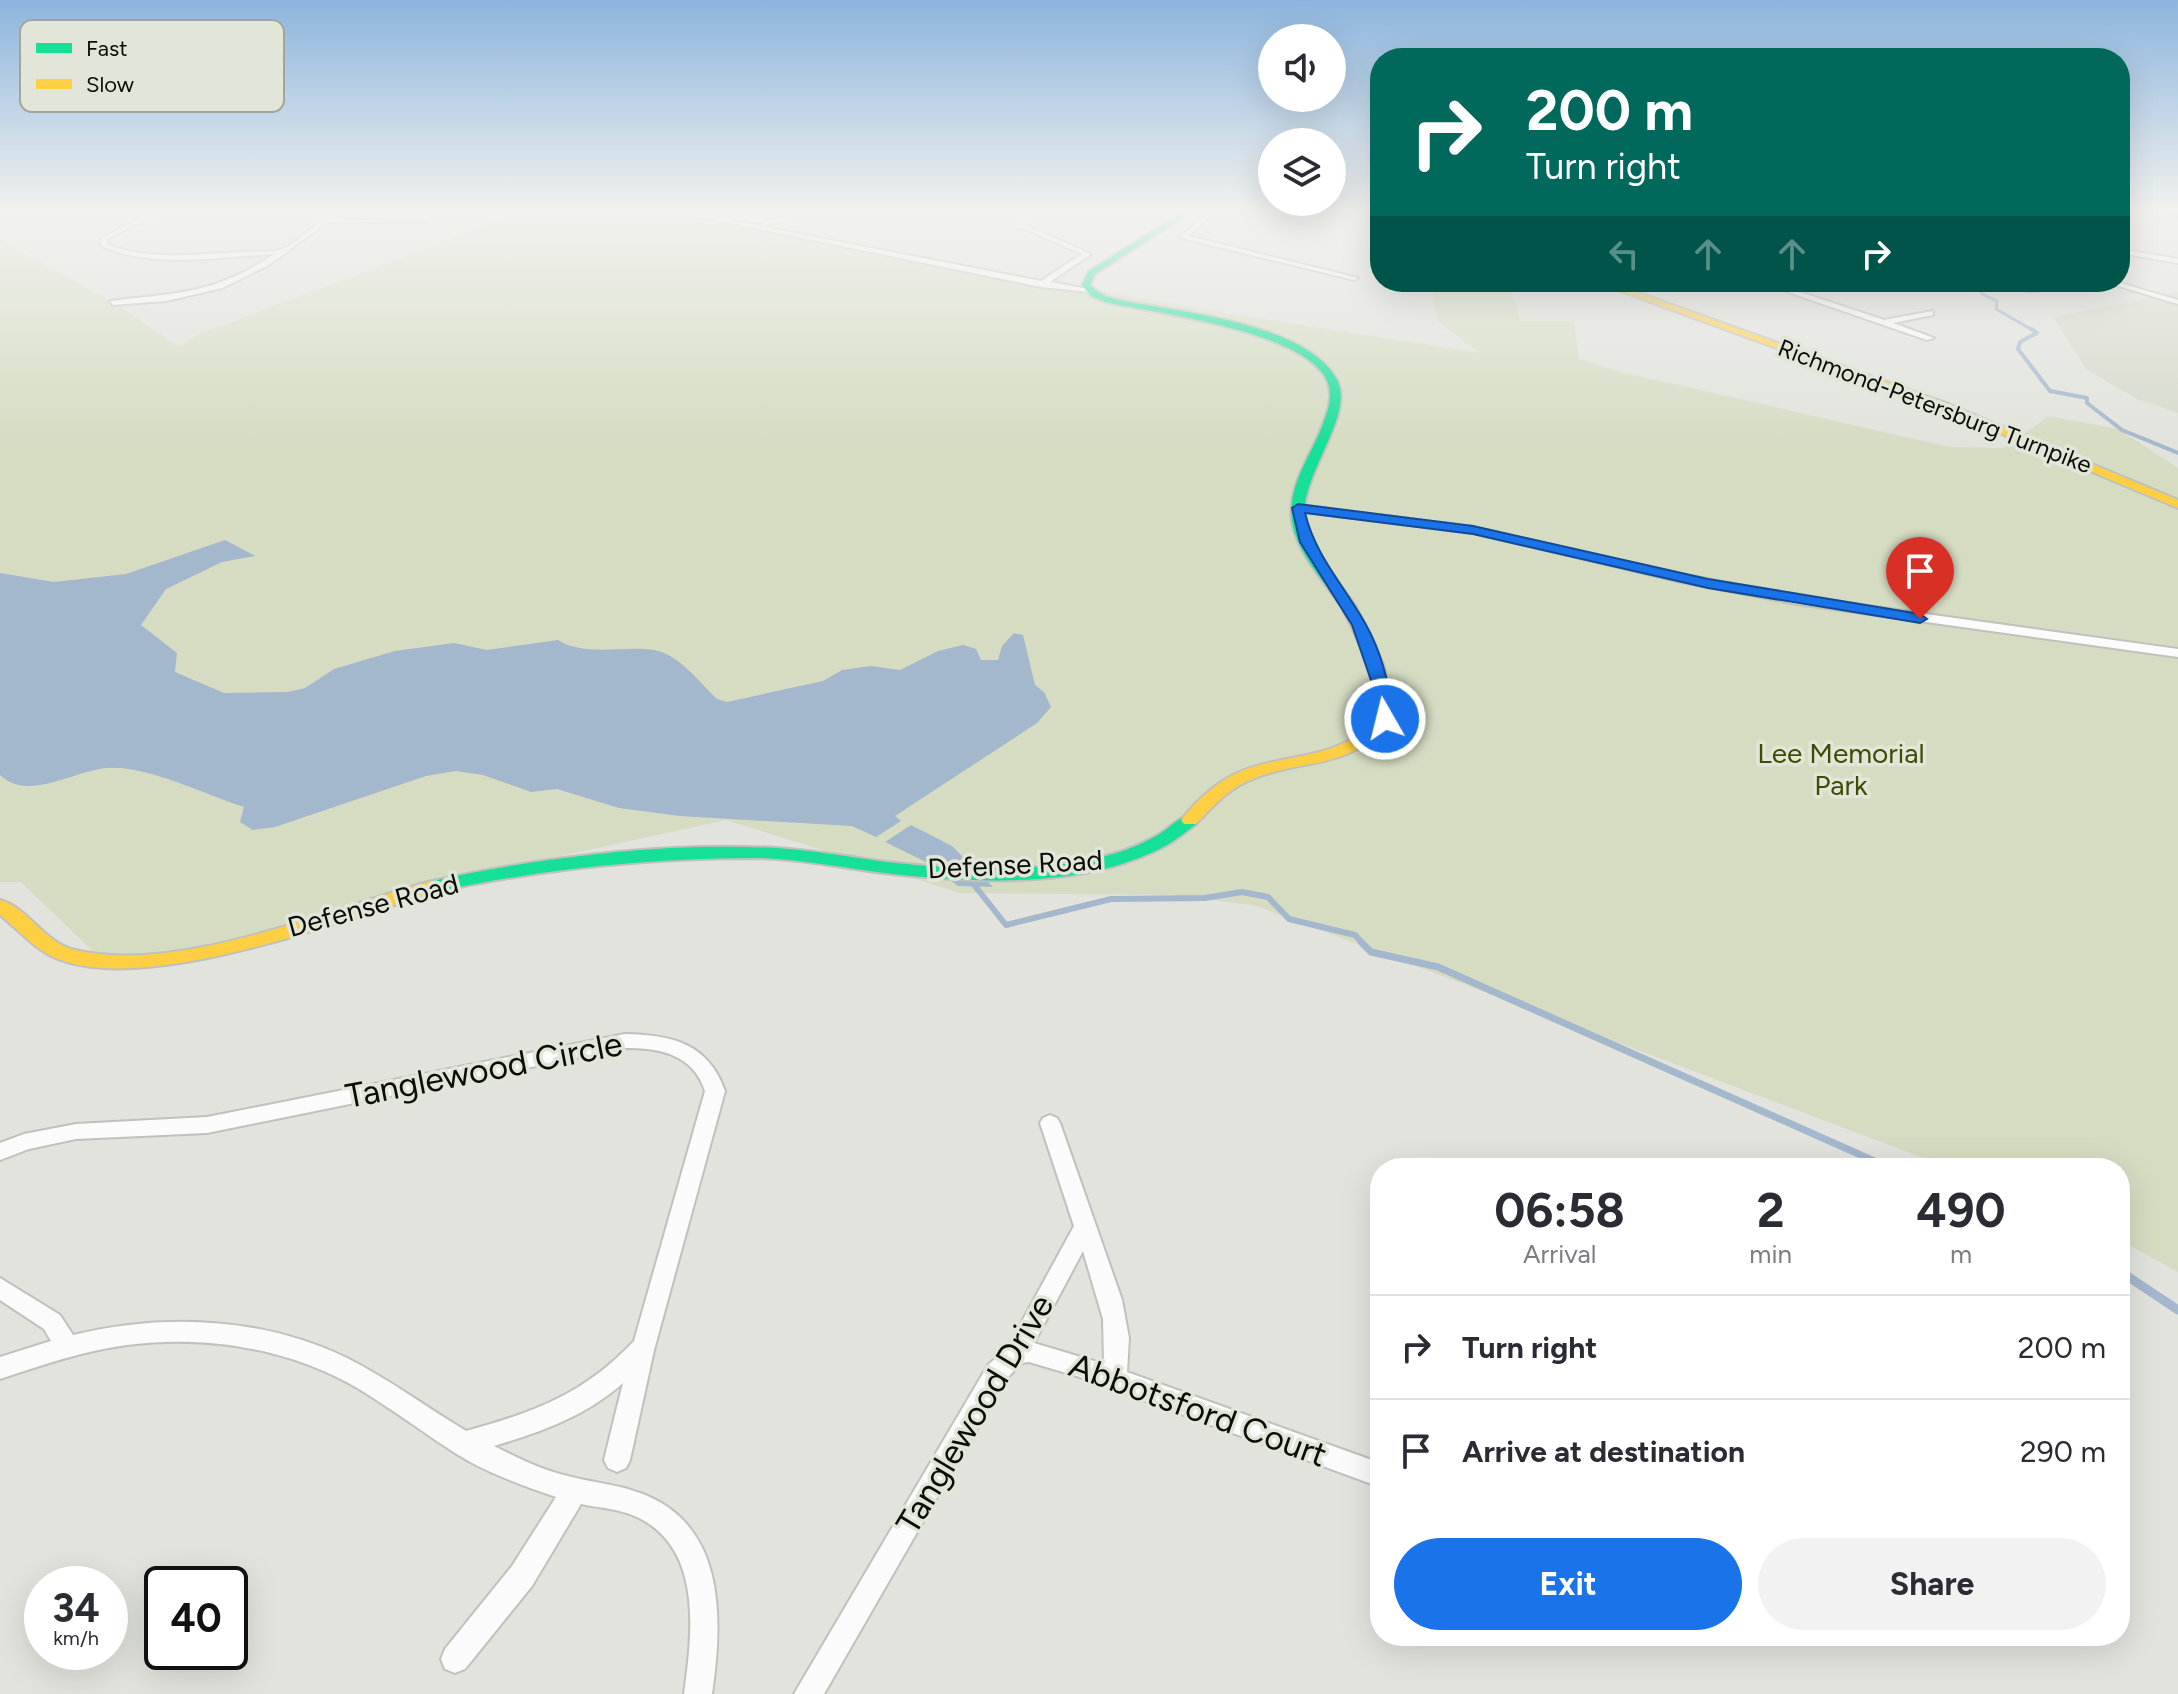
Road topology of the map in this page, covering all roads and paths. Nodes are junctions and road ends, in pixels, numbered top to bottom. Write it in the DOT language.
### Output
graph roads {
  1 [pos="211,287"];
  2 [pos="1061,287"];
  3 [pos="1089,287"];
  4 [pos="2130,288"];
  5 [pos="1090,290"];
  6 [pos="1628,292"];
  7 [pos="1650,292"];
  8 [pos="1793,292"];
  9 [pos="2178,302"];
  10 [pos="113,303"];
  11 [pos="1930,313"];
  12 [pos="1883,322"];
  13 [pos="1930,338"];
  14 [pos="2178,490"];
  15 [pos="2178,504"];
  16 [pos="1298,508"];
  17 [pos="2178,653"];
  18 [pos="0,906"];
  19 [pos="1050,1123"];
  20 [pos="0,1152"];
  21 [pos="1085,1226"];
  22 [pos="0,1288"];
  23 [pos="644,1346"];
  24 [pos="68,1348"];
  25 [pos="1016,1354"];
  26 [pos="0,1368"];
  27 [pos="1114,1378"];
  28 [pos="462,1444"];
  29 [pos="617,1460"];
  30 [pos="1370,1471"];
  31 [pos="575,1490"];
  32 [pos="455,1659"];
  33 [pos="698,1694"];
  34 [pos="808,1694"];
  1 -- 10 [label="street"];
  2 -- 5 [label="street"];
  3 -- 5 [label="main road"];
  4 -- 9 [label="street"];
  5 -- 16 [label="main road, Defense Road"];
  6 -- 15 [label="main road, Richmond-Petersburg Turnpike"];
  7 -- 14 [label="main road, Richmond-Petersburg Turnpike"];
  8 -- 12 [label="street"];
  11 -- 12 [label="street"];
  12 -- 13 [label="street"];
  16 -- 17 [label="street"];
  16 -- 18 [label="main road, Defense Road"];
  19 -- 21 [label="street"];
  20 -- 23 [label="street, Tanglewood Circle"];
  21 -- 25 [label="street, Tanglewood Drive"];
  21 -- 27 [label="street"];
  22 -- 24 [label="street"];
  23 -- 28 [label="street, Tanglewood Circle"];
  23 -- 29 [label="street"];
  24 -- 26 [label="street"];
  24 -- 28 [label="street"];
  25 -- 27 [label="street, Abbotsford Court"];
  25 -- 34 [label="street, Tanglewood Drive"];
  27 -- 30 [label="street, Abbotsford Court"];
  28 -- 31 [label="street"];
  31 -- 32 [label="street"];
  31 -- 33 [label="street"];
}
